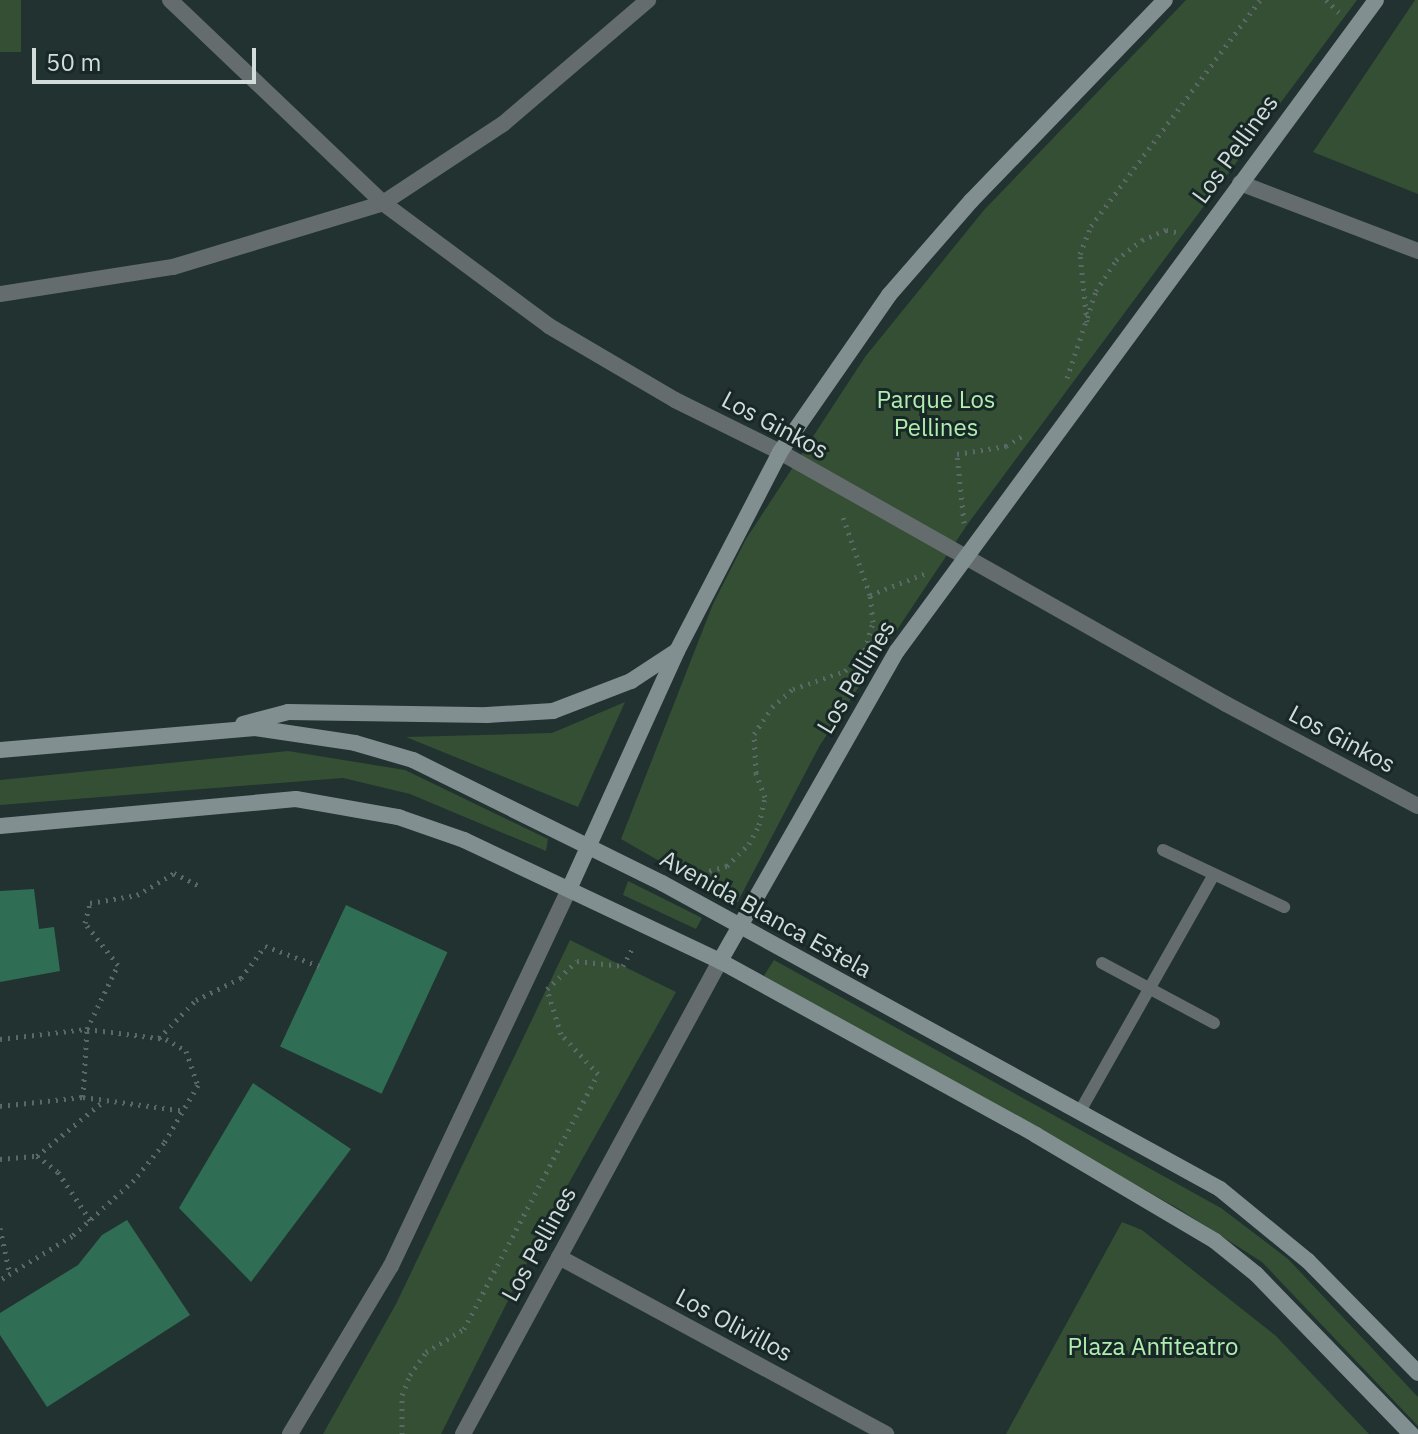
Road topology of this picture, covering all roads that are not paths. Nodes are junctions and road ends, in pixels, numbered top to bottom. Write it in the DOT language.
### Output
graph roads {
  1 [pos="170,0"];
  2 [pos="648,0"];
  3 [pos="1165,0"];
  4 [pos="1376,0"];
  5 [pos="1240,183"];
  6 [pos="383,203"];
  7 [pos="1418,251"];
  8 [pos="0,294"];
  9 [pos="780,452"];
  10 [pos="966,558"];
  11 [pos="677,651"];
  12 [pos="226,729"];
  13 [pos="0,750"];
  14 [pos="1418,806"];
  15 [pos="0,826"];
  16 [pos="589,845"];
  17 [pos="1163,850"];
  18 [pos="1214,874"];
  19 [pos="570,887"];
  20 [pos="1284,907"];
  21 [pos="741,925"];
  22 [pos="720,961"];
  23 [pos="1102,963"];
  24 [pos="1147,986"];
  25 [pos="1214,1023"];
  26 [pos="1079,1113"];
  27 [pos="559,1257"];
  28 [pos="1418,1373"];
  29 [pos="290,1434"];
  30 [pos="463,1434"];
  31 [pos="886,1434"];
  32 [pos="1411,1434"];
  1 -- 6 [label="street, Los Ginkos"];
  2 -- 6 [label="street"];
  3 -- 9 [label="main road"];
  4 -- 5 [label="main road, Los Pellines"];
  5 -- 7 [label="street"];
  5 -- 10 [label="main road, Los Pellines"];
  6 -- 8 [label="street"];
  6 -- 9 [label="street, Los Ginkos"];
  9 -- 10 [label="street, Los Ginkos"];
  9 -- 11 [label="main road"];
  10 -- 14 [label="street, Los Ginkos"];
  10 -- 21 [label="main road, Los Pellines"];
  11 -- 12 [label="main road"];
  11 -- 16 [label="main road"];
  12 -- 13 [label="main road, Avenida Blanca Estela"];
  12 -- 16 [label="main road, Avenida Blanca Estela"];
  15 -- 19 [label="main road"];
  16 -- 19 [label="main road"];
  16 -- 21 [label="main road, Avenida Blanca Estela"];
  17 -- 18 [label="lane"];
  18 -- 20 [label="lane"];
  18 -- 24 [label="lane"];
  19 -- 22 [label="main road"];
  19 -- 29 [label="street"];
  21 -- 22 [label="main road, Los Pellines"];
  21 -- 26 [label="main road, Avenida Blanca Estela"];
  22 -- 27 [label="street, Los Pellines"];
  22 -- 32 [label="main road"];
  23 -- 24 [label="lane"];
  24 -- 25 [label="lane"];
  24 -- 26 [label="lane"];
  26 -- 28 [label="main road, Avenida Blanca Estela"];
  27 -- 30 [label="street, Los Pellines"];
  27 -- 31 [label="street, Los Olivillos"];
}
